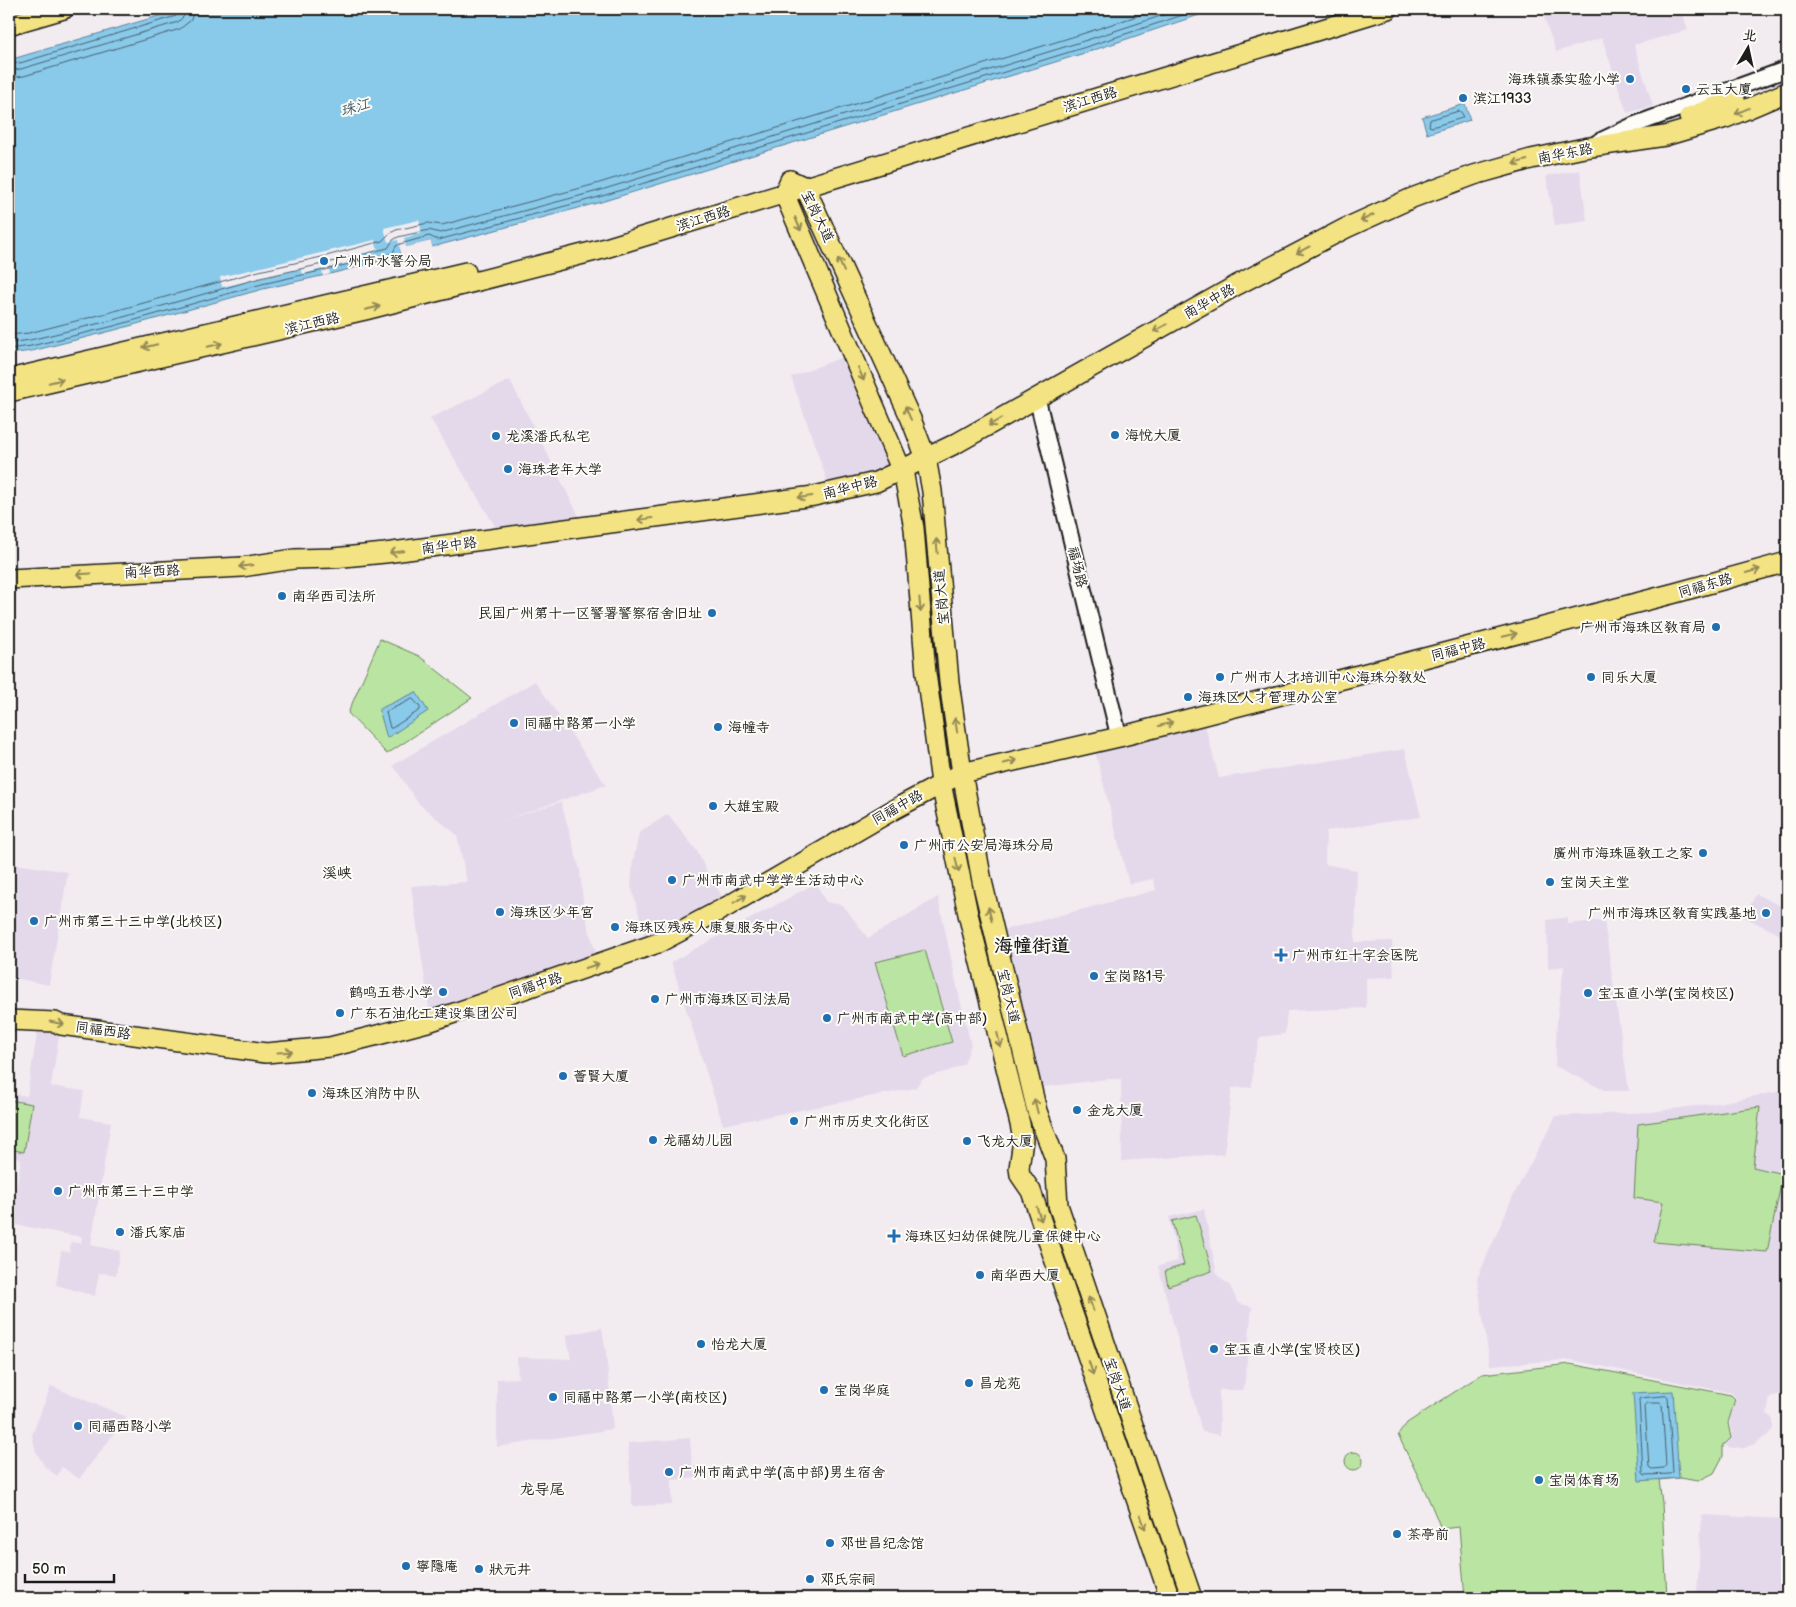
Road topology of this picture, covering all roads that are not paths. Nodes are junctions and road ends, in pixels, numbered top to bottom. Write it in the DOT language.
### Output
graph roads {
  1 [pos="64,9"];
  2 [pos="1344,9"];
  3 [pos="1388,9"];
  4 [pos="9,25"];
  5 [pos="1787,69"];
  6 [pos="1787,92"];
  7 [pos="1735,99"];
  8 [pos="1584,148"];
  9 [pos="793,186"];
  10 [pos="1346,228"];
  11 [pos="9,379"];
  12 [pos="9,392"];
  13 [pos="1037,398"];
  14 [pos="926,458"];
  15 [pos="902,470"];
  16 [pos="294,559"];
  17 [pos="1787,562"];
  18 [pos="9,579"];
  19 [pos="1622,607"];
  20 [pos="1119,737"];
  21 [pos="962,773"];
  22 [pos="941,783"];
  23 [pos="9,1020"];
  24 [pos="196,1044"];
  25 [pos="1052,1152"];
  26 [pos="1021,1153"];
  27 [pos="1056,1175"];
  28 [pos="1027,1185"];
  29 [pos="1140,1448"];
  30 [pos="1120,1456"];
  31 [pos="1154,1491"];
  32 [pos="1135,1498"];
  33 [pos="1170,1598"];
  34 [pos="1192,1598"];
  1 -- 4 [label="main road"];
  2 -- 9 [label="main road, 滨江西路"];
  3 -- 9 [label="main road, 滨江西路"];
  5 -- 8 [label="street"];
  6 -- 8 [label="main road, 南华东路, one-way"];
  7 -- 8 [label="main road"];
  8 -- 10 [label="main road, 南华东路, one-way"];
  9 -- 11 [label="main road, 滨江西路, one-way"];
  12 -- 9 [label="main road, 滨江西路, one-way"];
  14 -- 9 [label="main road, 宝岗大道, one-way"];
  9 -- 15 [label="main road, 宝岗大道, one-way"];
  10 -- 13 [label="main road, 南华中路, one-way"];
  13 -- 14 [label="main road, 南华中路, one-way"];
  13 -- 20 [label="street, 福场路"];
  14 -- 15 [label="main road, 南华中路"];
  21 -- 14 [label="main road, 宝岗大道, one-way"];
  15 -- 16 [label="main road, 南华中路, one-way"];
  15 -- 22 [label="main road, 宝岗大道, one-way"];
  16 -- 18 [label="main road, 南华西路, one-way"];
  19 -- 17 [label="main road, 同福东路, one-way"];
  20 -- 19 [label="main road, 同福中路, one-way"];
  21 -- 20 [label="main road, 同福中路, one-way"];
  21 -- 22 [label="main road, 同福中路"];
  25 -- 21 [label="main road, 宝岗大道, one-way"];
  24 -- 22 [label="main road, 同福中路, one-way"];
  22 -- 26 [label="main road, 宝岗大道, one-way"];
  23 -- 24 [label="main road, 同福西路, one-way"];
  25 -- 26 [label="main road"];
  25 -- 27 [label="main road, 宝岗大道"];
  26 -- 28 [label="main road, 宝岗大道"];
  27 -- 28 [label="main road"];
  29 -- 27 [label="main road, 宝岗大道, one-way"];
  28 -- 30 [label="main road, 宝岗大道, one-way"];
  29 -- 30 [label="main road"];
  29 -- 31 [label="main road, 宝岗大道"];
  30 -- 32 [label="main road, 宝岗大道"];
  31 -- 32 [label="main road"];
  31 -- 34 [label="main road, 宝岗大道"];
  32 -- 33 [label="main road, 宝岗大道, one-way"];
}
